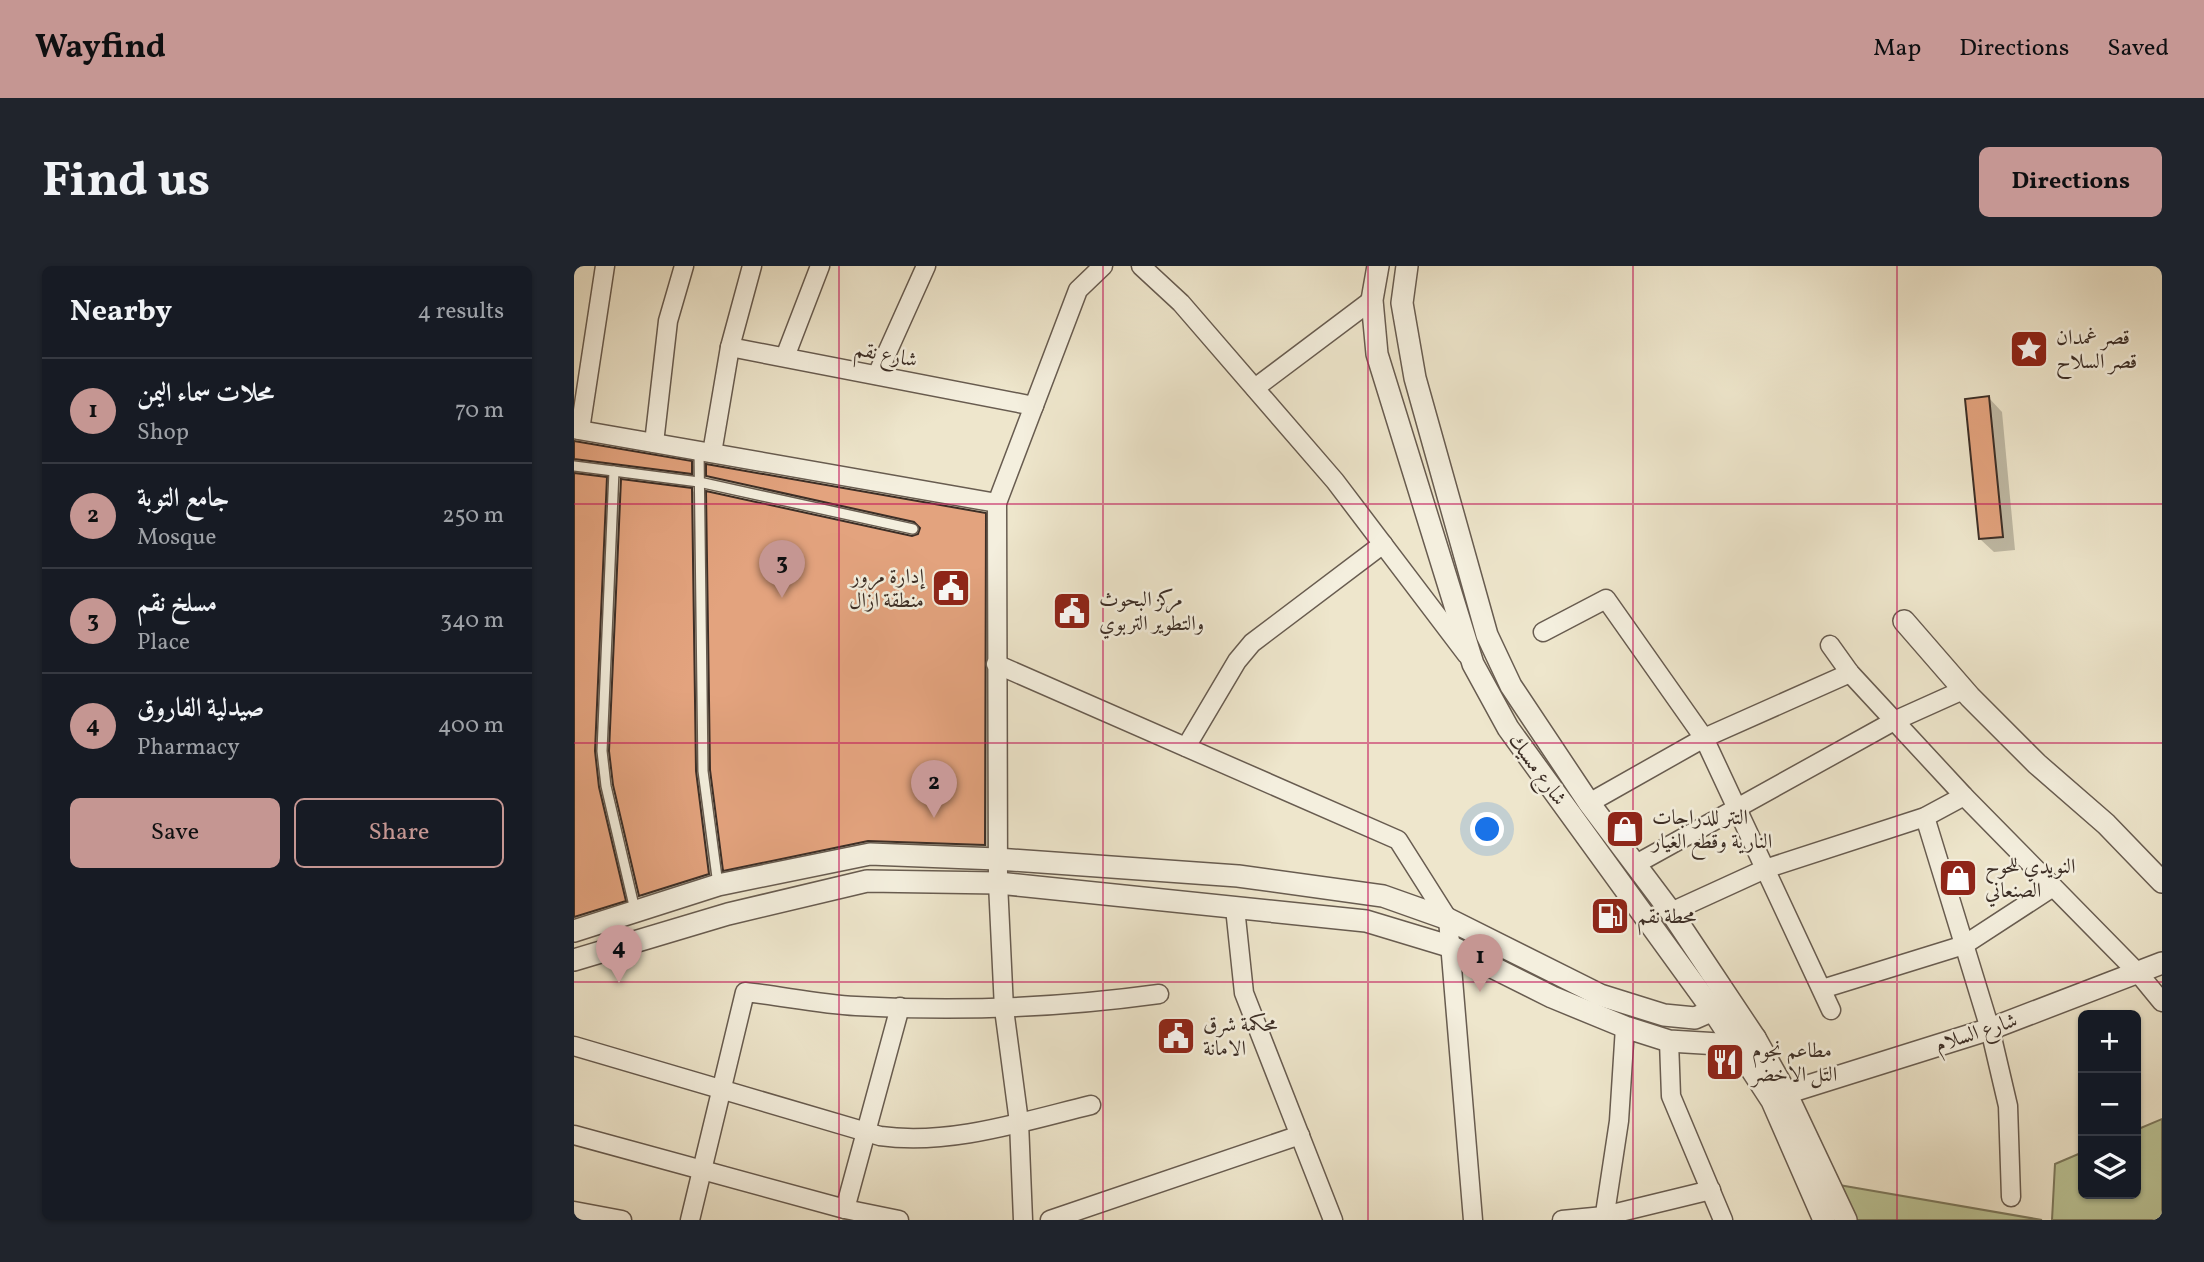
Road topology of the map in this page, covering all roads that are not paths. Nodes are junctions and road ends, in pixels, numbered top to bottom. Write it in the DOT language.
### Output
graph roads {
  1 [pos="605,266"];
  2 [pos="684,266"];
  3 [pos="751,266"];
  4 [pos="820,266"];
  5 [pos="926,266"];
  6 [pos="1104,266"];
  7 [pos="1141,266"];
  8 [pos="1378,266"];
  9 [pos="1407,266"];
  10 [pos="1372,300"];
  11 [pos="730,347"];
  12 [pos="785,357"];
  13 [pos="877,375"];
  14 [pos="1255,388"];
  15 [pos="1034,406"];
  16 [pos="577,430"];
  17 [pos="654,443"];
  18 [pos="706,452"];
  19 [pos="574,466"];
  20 [pos="614,471"];
  21 [pos="699,482"];
  22 [pos="997,503"];
  23 [pos="913,529"];
  24 [pos="1382,544"];
  25 [pos="1904,621"];
  26 [pos="1543,632"];
  27 [pos="1829,645"];
  28 [pos="996,664"];
  29 [pos="1474,664"];
  30 [pos="1850,673"];
  31 [pos="1963,690"];
  32 [pos="1894,721"];
  33 [pos="1704,738"];
  34 [pos="1186,747"];
  35 [pos="1964,796"];
  36 [pos="1589,803"];
  37 [pos="1736,808"];
  38 [pos="1925,817"];
  39 [pos="998,859"];
  40 [pos="1636,864"];
  41 [pos="1765,869"];
  42 [pos="998,883"];
  43 [pos="2162,883"];
  44 [pos="718,885"];
  45 [pos="2053,887"];
  46 [pos="1235,908"];
  47 [pos="635,911"];
  48 [pos="1671,912"];
  49 [pos="1448,919"];
  50 [pos="574,931"];
  51 [pos="1964,945"];
  52 [pos="1452,947"];
  53 [pos="574,960"];
  54 [pos="2162,963"];
  55 [pos="2139,974"];
  56 [pos="1822,989"];
  57 [pos="1158,994"];
  58 [pos="2162,1002"];
  59 [pos="900,1007"];
  60 [pos="1721,1008"];
  61 [pos="1004,1009"];
  62 [pos="1831,1010"];
  63 [pos="1625,1027"];
  64 [pos="1990,1029"];
  65 [pos="1670,1041"];
  66 [pos="1746,1042"];
  67 [pos="574,1046"];
  68 [pos="721,1090"];
  69 [pos="1786,1093"];
  70 [pos="1091,1105"];
  71 [pos="1019,1122"];
  72 [pos="864,1131"];
  73 [pos="574,1135"];
  74 [pos="1300,1135"];
  75 [pos="701,1170"];
  76 [pos="1711,1190"];
  77 [pos="2011,1197"];
  78 [pos="845,1209"];
  79 [pos="574,1210"];
  80 [pos="1604,1218"];
  81 [pos="622,1220"];
  82 [pos="690,1220"];
  83 [pos="899,1220"];
  84 [pos="1023,1220"];
  85 [pos="1050,1220"];
  86 [pos="1333,1220"];
  87 [pos="1473,1220"];
  88 [pos="1562,1220"];
  89 [pos="1723,1220"];
  90 [pos="1824,1220"];
  91 [pos="1846,1220"];
  1 -- 16 [label="street"];
  2 -- 17 [label="street"];
  3 -- 11 [label="street"];
  4 -- 12 [label="street"];
  5 -- 13 [label="street"];
  6 -- 15 [label="street"];
  7 -- 14 [label="street"];
  8 -- 10 [label="street, شارع مسيك"];
  9 -- 36 [label="street, شارع مسيك"];
  10 -- 14 [label="street"];
  10 -- 29 [label="street, شارع مسيك"];
  11 -- 12 [label="street, شارع نقم"];
  11 -- 18 [label="street"];
  12 -- 13 [label="street, شارع نقم"];
  13 -- 15 [label="street, شارع نقم"];
  14 -- 24 [label="street"];
  15 -- 22 [label="street"];
  16 -- 17 [label="street"];
  17 -- 18 [label="street"];
  18 -- 21 [label="lane"];
  18 -- 22 [label="street"];
  19 -- 20 [label="lane"];
  20 -- 21 [label="lane"];
  20 -- 47 [label="lane"];
  21 -- 23 [label="lane"];
  21 -- 44 [label="lane"];
  22 -- 28 [label="street"];
  24 -- 29 [label="street"];
  24 -- 34 [label="street"];
  25 -- 31 [label="street"];
  26 -- 33 [label="street"];
  27 -- 30 [label="street"];
  28 -- 34 [label="street"];
  28 -- 39 [label="street"];
  29 -- 60 [label="street, شارع مسيك"];
  30 -- 32 [label="street"];
  30 -- 33 [label="street"];
  31 -- 32 [label="street"];
  31 -- 43 [label="street"];
  32 -- 35 [label="street"];
  32 -- 37 [label="street"];
  33 -- 36 [label="street"];
  33 -- 37 [label="street"];
  34 -- 49 [label="street"];
  35 -- 38 [label="street"];
  35 -- 45 [label="street"];
  36 -- 40 [label="street, شارع مسيك"];
  37 -- 40 [label="street"];
  37 -- 41 [label="street"];
  38 -- 41 [label="street"];
  38 -- 51 [label="street"];
  39 -- 42 [label="street"];
  39 -- 44 [label="street"];
  39 -- 49 [label="street"];
  40 -- 48 [label="street, شارع مسيك"];
  41 -- 48 [label="street"];
  41 -- 56 [label="street"];
  42 -- 46 [label="street"];
  42 -- 53 [label="street"];
  42 -- 61 [label="street"];
  44 -- 47 [label="street"];
  45 -- 51 [label="street"];
  45 -- 55 [label="street"];
  46 -- 52 [label="street"];
  46 -- 74 [label="street"];
  47 -- 50 [label="street"];
  48 -- 60 [label="street, شارع مسيك"];
  49 -- 52 [label="street"];
  49 -- 60 [label="street"];
  51 -- 56 [label="street"];
  51 -- 64 [label="street"];
  52 -- 63 [label="street"];
  52 -- 87 [label="street"];
  54 -- 55 [label="street, شارع السلام"];
  55 -- 58 [label="street"];
  55 -- 64 [label="street, شارع السلام"];
  56 -- 62 [label="street"];
  57 -- 61 [label="street"];
  59 -- 61 [label="street"];
  59 -- 68 [label="street"];
  59 -- 72 [label="street"];
  60 -- 66 [label="street, شارع مسيك"];
  61 -- 71 [label="street"];
  63 -- 65 [label="street"];
  63 -- 80 [label="street"];
  64 -- 69 [label="street, شارع السلام"];
  64 -- 77 [label="street"];
  65 -- 66 [label="street"];
  65 -- 76 [label="street"];
  66 -- 69 [label="street, شارع مسيك"];
  66 -- 90 [label="street, شارع مسيك"];
  67 -- 68 [label="street"];
  68 -- 72 [label="street"];
  68 -- 75 [label="street"];
  69 -- 91 [label="street, شارع مسيك"];
  70 -- 71 [label="street"];
  71 -- 72 [label="street"];
  71 -- 84 [label="street"];
  72 -- 78 [label="street"];
  73 -- 75 [label="street"];
  74 -- 85 [label="street"];
  74 -- 86 [label="street"];
  75 -- 78 [label="street"];
  75 -- 82 [label="street"];
  76 -- 80 [label="street"];
  76 -- 89 [label="street"];
  78 -- 83 [label="street"];
  79 -- 81 [label="street"];
  80 -- 88 [label="street"];
}
